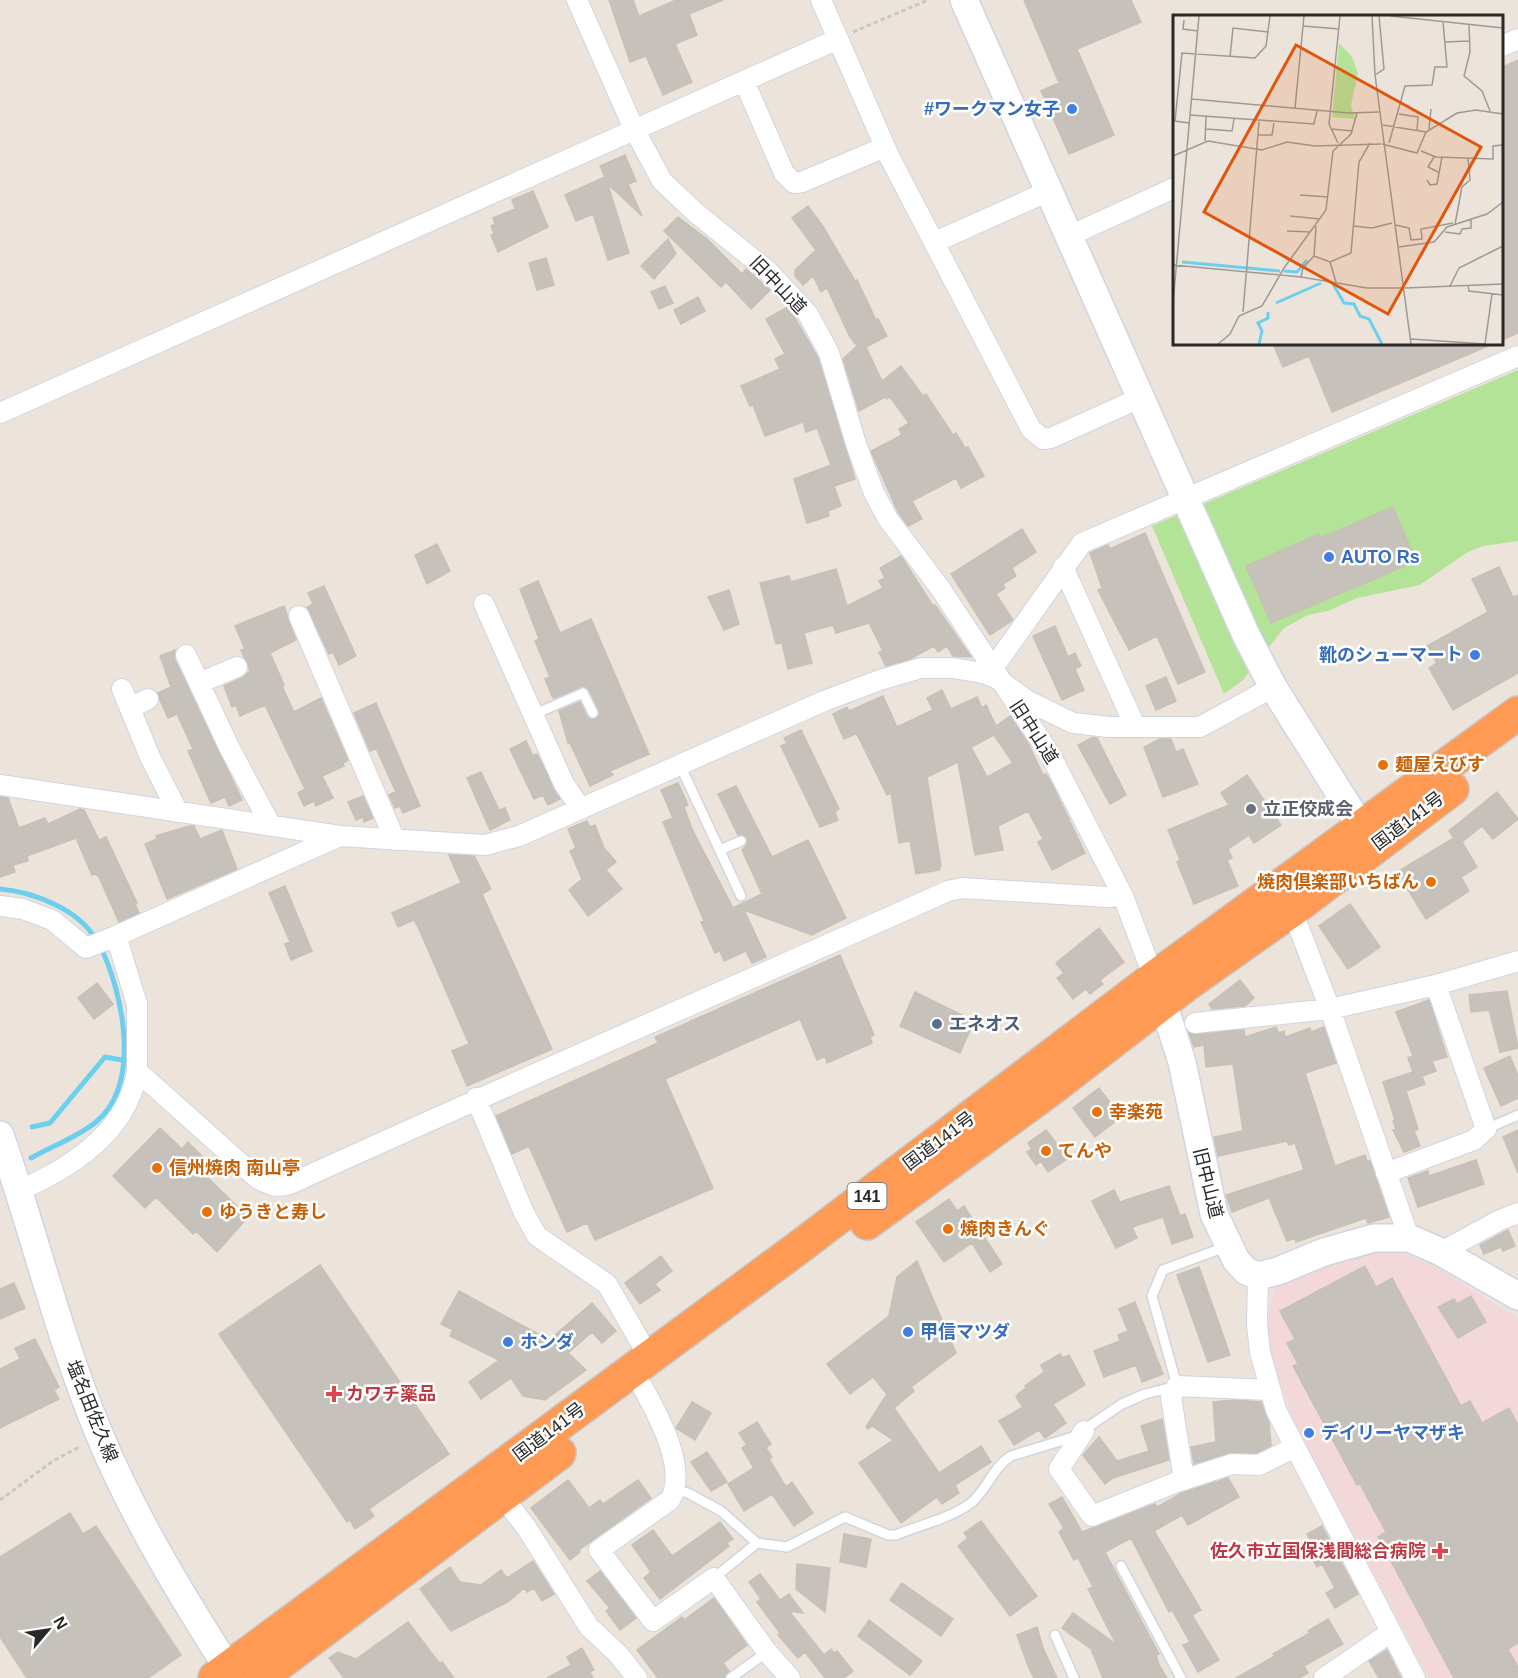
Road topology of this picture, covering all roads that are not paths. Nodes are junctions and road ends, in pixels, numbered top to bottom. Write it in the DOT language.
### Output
graph roads {
  1 [pos="577,0"];
  2 [pos="821,0"];
  3 [pos="964,0"];
  4 [pos="838,39"];
  5 [pos="1518,39"];
  6 [pos="1503,46"];
  7 [pos="744,81"];
  8 [pos="634,129"];
  9 [pos="885,147"];
  10 [pos="1173,188"];
  11 [pos="1049,191"];
  12 [pos="1069,236"];
  13 [pos="935,242"];
  14 [pos="1518,356"];
  15 [pos="1140,398"];
  16 [pos="0,413"];
  17 [pos="1184,499"];
  18 [pos="1063,567"];
  19 [pos="484,604"];
  20 [pos="299,616"];
  21 [pos="186,655"];
  22 [pos="237,667"];
  23 [pos="997,675"];
  24 [pos="199,682"];
  25 [pos="1273,687"];
  26 [pos="122,689"];
  27 [pos="148,699"];
  28 [pos="130,708"];
  29 [pos="593,713"];
  30 [pos="1518,713"];
  31 [pos="535,714"];
  32 [pos="1135,726"];
  33 [pos="1518,739"];
  34 [pos="680,765"];
  35 [pos="0,785"];
  36 [pos="580,809"];
  37 [pos="178,812"];
  38 [pos="271,826"];
  39 [pos="340,837"];
  40 [pos="1367,837"];
  41 [pos="395,840"];
  42 [pos="741,841"];
  43 [pos="720,850"];
  44 [pos="741,896"];
  45 [pos="1123,896"];
  46 [pos="0,906"];
  47 [pos="1292,910"];
  48 [pos="105,941"];
  49 [pos="1518,961"];
  50 [pos="1436,985"];
  51 [pos="1159,990"];
  52 [pos="1330,1009"];
  53 [pos="1195,1023"];
  54 [pos="137,1071"];
  55 [pos="476,1098"];
  56 [pos="1518,1115"];
  57 [pos="1486,1129"];
  58 [pos="0,1135"];
  59 [pos="1386,1173"];
  60 [pos="18,1191"];
  61 [pos="1518,1213"];
  62 [pos="1409,1238"];
  63 [pos="1228,1246"];
  64 [pos="1441,1252"];
  65 [pos="1258,1276"];
  66 [pos="1518,1296"];
  67 [pos="646,1371"];
  68 [pos="1177,1386"];
  69 [pos="1269,1390"];
  70 [pos="1084,1431"];
  71 [pos="1295,1447"];
  72 [pos="1184,1480"];
  73 [pos="676,1490"];
  74 [pos="502,1496"];
  75 [pos="757,1543"];
  76 [pos="1121,1566"];
  77 [pos="714,1578"];
  78 [pos="1391,1632"];
  79 [pos="1055,1635"];
  80 [pos="766,1652"];
  81 [pos="226,1675"];
  82 [pos="260,1678"];
  83 [pos="637,1678"];
  84 [pos="731,1678"];
  85 [pos="790,1678"];
  86 [pos="1074,1678"];
  87 [pos="1181,1678"];
  88 [pos="1324,1678"];
  89 [pos="1415,1678"];
  1 -- 8 [label="street, 旧中山道"];
  2 -- 4 [label="street"];
  3 -- 11 [label="main road"];
  4 -- 7 [label="street"];
  4 -- 9 [label="street"];
  5 -- 6 [label="street"];
  7 -- 8 [label="street"];
  7 -- 9 [label="street"];
  8 -- 16 [label="street"];
  8 -- 23 [label="street, 旧中山道"];
  9 -- 13 [label="street"];
  10 -- 12 [label="street"];
  11 -- 12 [label="main road"];
  11 -- 13 [label="street"];
  12 -- 15 [label="main road"];
  13 -- 15 [label="street"];
  14 -- 17 [label="street"];
  15 -- 17 [label="main road"];
  17 -- 18 [label="street"];
  17 -- 25 [label="main road"];
  18 -- 23 [label="street"];
  18 -- 32 [label="street"];
  19 -- 31 [label="street"];
  20 -- 41 [label="street"];
  21 -- 24 [label="street"];
  22 -- 24 [label="street"];
  23 -- 32 [label="street"];
  23 -- 34 [label="street"];
  23 -- 45 [label="street, 旧中山道"];
  24 -- 38 [label="street"];
  25 -- 32 [label="street"];
  25 -- 40 [label="main road"];
  26 -- 28 [label="street"];
  27 -- 28 [label="street"];
  28 -- 37 [label="street"];
  29 -- 31 [label="lane"];
  30 -- 40 [label="highway, 国道141号 / 141"];
  31 -- 36 [label="street"];
  33 -- 40 [label="highway, 国道141号 / 141"];
  34 -- 36 [label="street"];
  34 -- 43 [label="lane"];
  35 -- 37 [label="street"];
  36 -- 41 [label="street"];
  37 -- 38 [label="street"];
  38 -- 39 [label="street"];
  39 -- 41 [label="street"];
  39 -- 48 [label="street"];
  40 -- 47 [label="highway, 国道141号 / 141"];
  40 -- 51 [label="highway, 国道141号 / 141"];
  42 -- 43 [label="lane"];
  43 -- 44 [label="lane"];
  45 -- 51 [label="street, 旧中山道"];
  45 -- 55 [label="street"];
  46 -- 48 [label="street"];
  47 -- 51 [label="highway, 国道141号 / 141"];
  47 -- 52 [label="street"];
  48 -- 54 [label="street"];
  49 -- 50 [label="street"];
  50 -- 52 [label="street"];
  50 -- 57 [label="street"];
  51 -- 63 [label="main road, 旧中山道"];
  51 -- 67 [label="highway, 国道141号 / 141"];
  52 -- 53 [label="street"];
  52 -- 59 [label="street"];
  54 -- 55 [label="street"];
  54 -- 60 [label="street"];
  55 -- 67 [label="street"];
  56 -- 57 [label="lane"];
  57 -- 59 [label="street"];
  58 -- 60 [label="main road, 塩名田佐久線"];
  59 -- 62 [label="street"];
  60 -- 81 [label="main road, 塩名田佐久線"];
  61 -- 64 [label="street"];
  62 -- 64 [label="main road"];
  62 -- 65 [label="main road"];
  63 -- 65 [label="main road, 旧中山道"];
  63 -- 68 [label="lane"];
  64 -- 66 [label="main road"];
  65 -- 69 [label="street"];
  67 -- 73 [label="street"];
  67 -- 74 [label="highway, 国道141号 / 141"];
  67 -- 81 [label="highway, 国道141号 / 141"];
  68 -- 69 [label="street"];
  68 -- 70 [label="lane"];
  68 -- 72 [label="street"];
  69 -- 71 [label="street"];
  70 -- 72 [label="street"];
  70 -- 75 [label="lane"];
  71 -- 72 [label="street"];
  71 -- 78 [label="street"];
  73 -- 75 [label="lane"];
  73 -- 77 [label="street"];
  74 -- 82 [label="highway, 国道141号 / 141"];
  74 -- 83 [label="street"];
  75 -- 77 [label="lane"];
  76 -- 87 [label="lane"];
  77 -- 80 [label="street"];
  78 -- 88 [label="street"];
  78 -- 89 [label="street"];
  79 -- 86 [label="lane"];
  80 -- 84 [label="lane"];
  80 -- 85 [label="street"];
}
